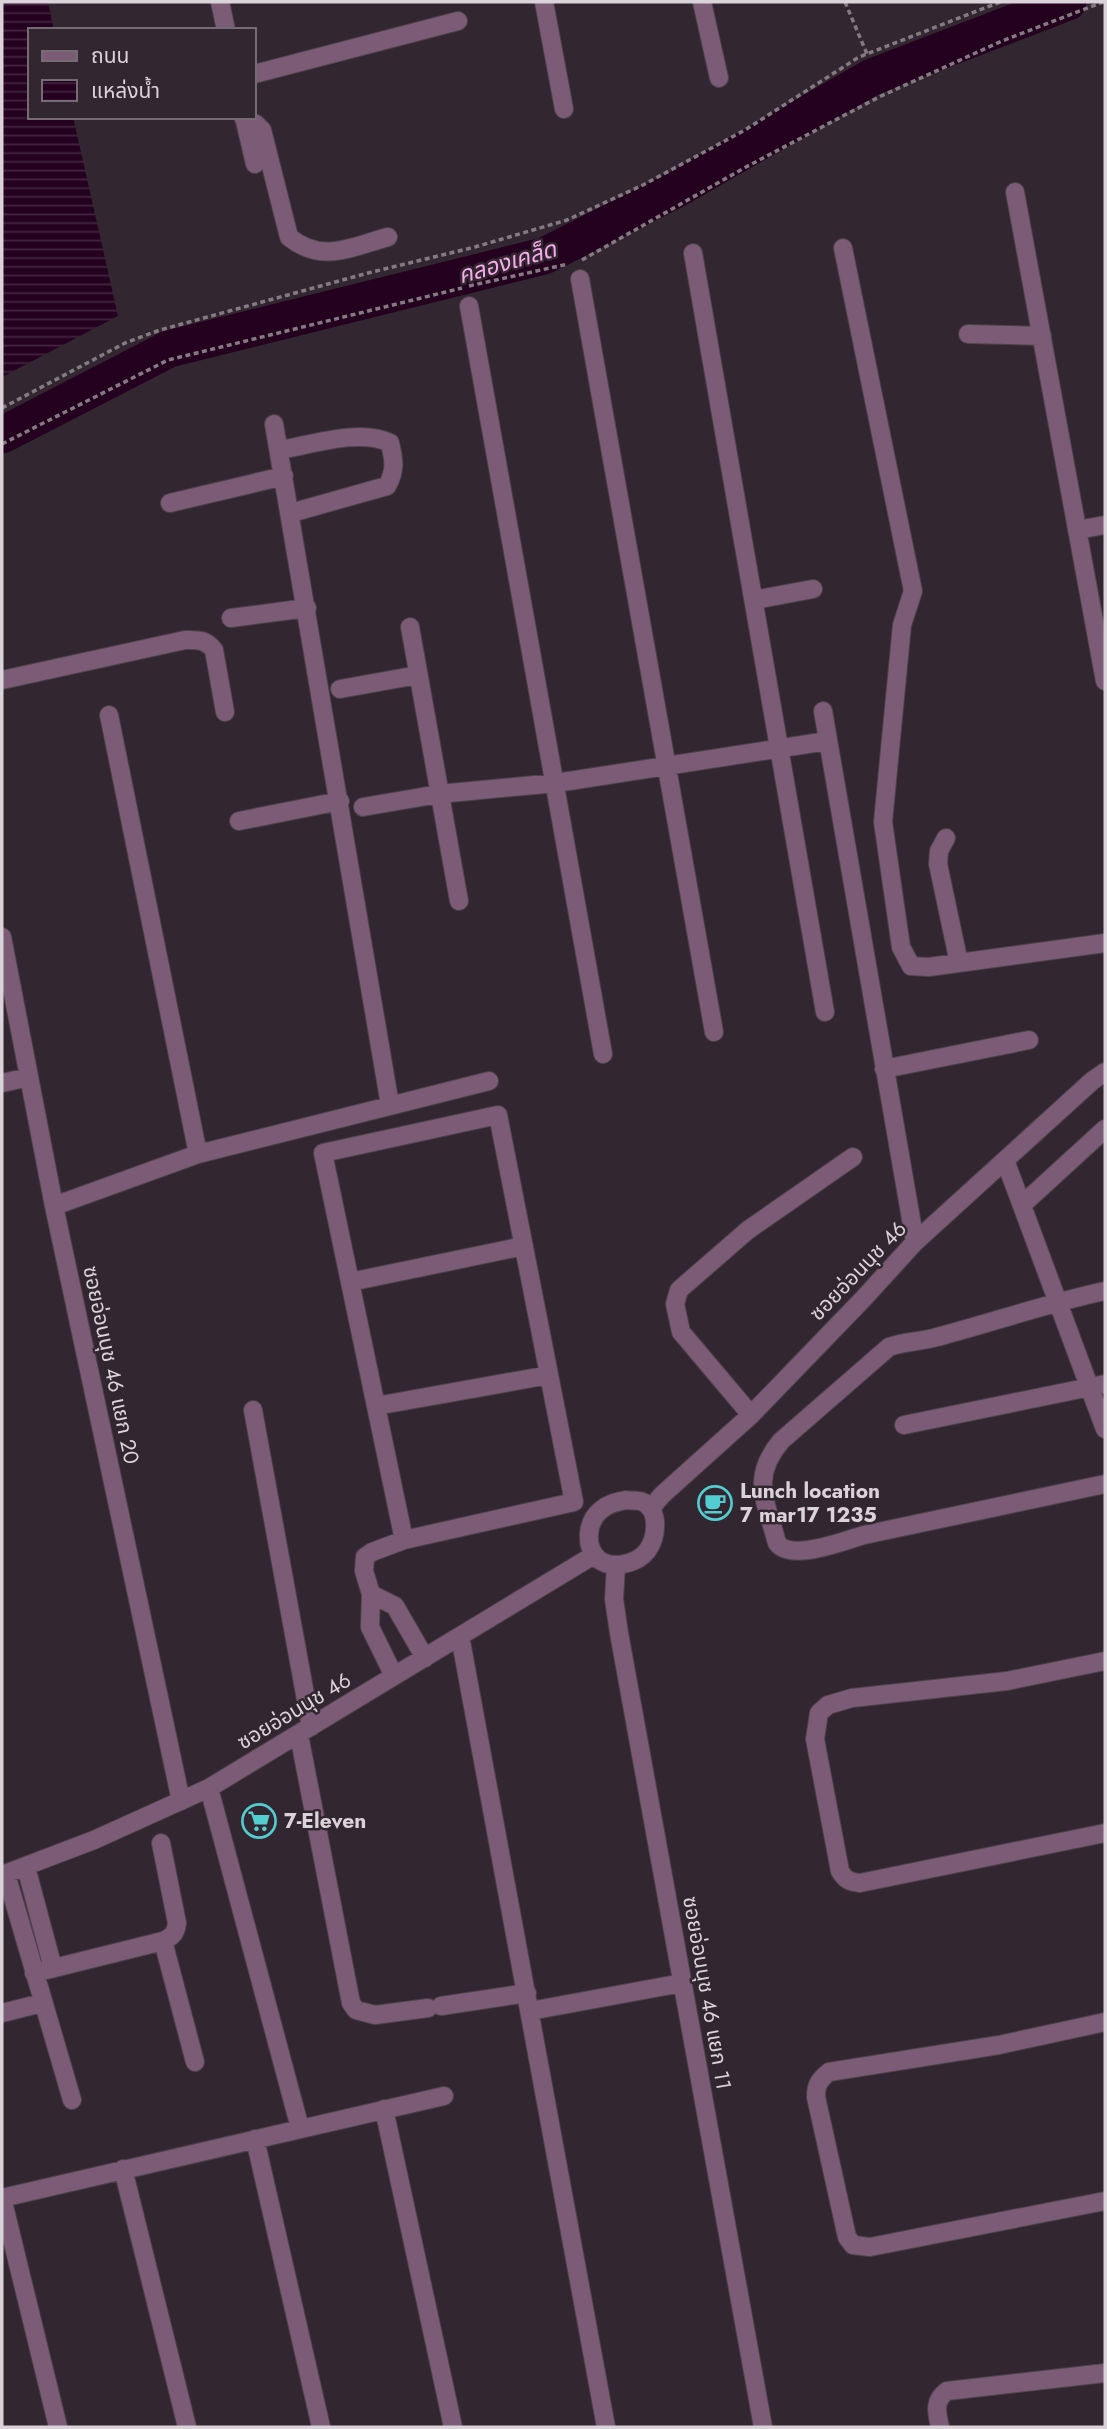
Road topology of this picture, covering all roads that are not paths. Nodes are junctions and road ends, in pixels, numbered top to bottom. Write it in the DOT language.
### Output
graph roads {
  1 [pos="220,2"];
  2 [pos="544,2"];
  3 [pos="702,2"];
  4 [pos="458,21"];
  5 [pos="226,28"];
  6 [pos="256,73"];
  7 [pos="719,78"];
  8 [pos="564,109"];
  9 [pos="244,119"];
  10 [pos="246,119"];
  11 [pos="255,164"];
  12 [pos="1015,192"];
  13 [pos="388,237"];
  14 [pos="843,248"];
  15 [pos="693,253"];
  16 [pos="580,279"];
  17 [pos="469,306"];
  18 [pos="968,334"];
  19 [pos="1042,336"];
  20 [pos="274,424"];
  21 [pos="279,450"];
  22 [pos="284,476"];
  23 [pos="170,503"];
  24 [pos="290,513"];
  25 [pos="1105,525"];
  26 [pos="1077,530"];
  27 [pos="813,589"];
  28 [pos="754,600"];
  29 [pos="307,608"];
  30 [pos="231,618"];
  31 [pos="410,627"];
  32 [pos="418,675"];
  33 [pos="2,680"];
  34 [pos="1105,681"];
  35 [pos="340,689"];
  36 [pos="823,711"];
  37 [pos="225,712"];
  38 [pos="109,715"];
  39 [pos="827,741"];
  40 [pos="780,750"];
  41 [pos="667,767"];
  42 [pos="556,783"];
  43 [pos="439,794"];
  44 [pos="340,801"];
  45 [pos="363,807"];
  46 [pos="239,821"];
  47 [pos="946,838"];
  48 [pos="459,901"];
  49 [pos="2,937"];
  50 [pos="1105,943"];
  51 [pos="959,963"];
  52 [pos="825,1012"];
  53 [pos="714,1032"];
  54 [pos="1029,1040"];
  55 [pos="603,1054"];
  56 [pos="884,1069"];
  57 [pos="1105,1072"];
  58 [pos="29,1077"];
  59 [pos="489,1081"];
  60 [pos="2,1083"];
  61 [pos="390,1105"];
  62 [pos="1105,1129"];
  63 [pos="198,1154"];
  64 [pos="853,1157"];
  65 [pos="1005,1160"];
  66 [pos="1023,1204"];
  67 [pos="54,1206"];
  68 [pos="915,1242"];
  69 [pos="524,1246"];
  70 [pos="349,1282"];
  71 [pos="1105,1291"];
  72 [pos="1059,1300"];
  73 [pos="549,1375"];
  74 [pos="1097,1386"];
  75 [pos="376,1406"];
  76 [pos="253,1410"];
  77 [pos="751,1415"];
  78 [pos="904,1425"];
  79 [pos="1105,1429"];
  80 [pos="1105,1484"];
  81 [pos="651,1508"];
  82 [pos="404,1540"];
  83 [pos="594,1555"];
  84 [pos="616,1565"];
  85 [pos="371,1594"];
  86 [pos="460,1636"];
  87 [pos="425,1658"];
  88 [pos="1105,1661"];
  89 [pos="394,1676"];
  90 [pos="305,1731"];
  91 [pos="209,1788"];
  92 [pos="181,1801"];
  93 [pos="1105,1833"];
  94 [pos="161,1843"];
  95 [pos="26,1867"];
  96 [pos="4,1874"];
  97 [pos="163,1941"];
  98 [pos="53,1968"];
  99 [pos="34,1972"];
  100 [pos="682,1983"];
  101 [pos="529,2002"];
  102 [pos="42,2003"];
  103 [pos="2,2013"];
  104 [pos="1105,2022"];
  105 [pos="195,2062"];
  106 [pos="444,2096"];
  107 [pos="72,2101"];
  108 [pos="384,2109"];
  109 [pos="300,2128"];
  110 [pos="255,2139"];
  111 [pos="123,2169"];
  112 [pos="2,2198"];
  113 [pos="1105,2202"];
  114 [pos="1105,2373"];
  115 [pos="58,2427"];
  116 [pos="187,2427"];
  117 [pos="321,2427"];
  118 [pos="453,2427"];
  119 [pos="606,2427"];
  120 [pos="763,2427"];
  121 [pos="940,2427"];
  1 -- 5 [label="street"];
  2 -- 8 [label="street"];
  3 -- 7 [label="street"];
  4 -- 6 [label="street"];
  9 -- 11 [label="street"];
  10 -- 13 [label="street"];
  12 -- 19 [label="street"];
  14 -- 51 [label="street"];
  15 -- 28 [label="street"];
  16 -- 41 [label="street"];
  17 -- 42 [label="street"];
  18 -- 19 [label="street"];
  19 -- 26 [label="street"];
  20 -- 21 [label="street"];
  21 -- 22 [label="street"];
  21 -- 24 [label="street"];
  22 -- 23 [label="street"];
  22 -- 24 [label="street"];
  24 -- 29 [label="street"];
  25 -- 26 [label="street"];
  26 -- 34 [label="street"];
  27 -- 28 [label="street"];
  28 -- 40 [label="street"];
  29 -- 30 [label="street"];
  29 -- 44 [label="street"];
  31 -- 32 [label="street"];
  32 -- 35 [label="street"];
  32 -- 43 [label="street"];
  33 -- 37 [label="street"];
  36 -- 39 [label="street"];
  38 -- 63 [label="street"];
  39 -- 40 [label="street"];
  39 -- 56 [label="street"];
  40 -- 41 [label="street"];
  40 -- 52 [label="street"];
  41 -- 42 [label="street"];
  41 -- 53 [label="street"];
  42 -- 43 [label="street"];
  42 -- 55 [label="street"];
  43 -- 45 [label="street"];
  43 -- 48 [label="street"];
  44 -- 46 [label="street"];
  44 -- 61 [label="street"];
  47 -- 51 [label="street"];
  49 -- 58 [label="street, ซอยอ่อนนุช 46 แยก 20"];
  50 -- 51 [label="street"];
  54 -- 56 [label="street"];
  56 -- 68 [label="street"];
  57 -- 65 [label="street, ซอยอ่อนนุช 46"];
  58 -- 60 [label="street"];
  58 -- 67 [label="street, ซอยอ่อนนุช 46 แยก 20"];
  59 -- 61 [label="street"];
  61 -- 63 [label="street"];
  62 -- 66 [label="street"];
  63 -- 67 [label="street"];
  64 -- 77 [label="street"];
  65 -- 66 [label="street"];
  65 -- 68 [label="street, ซอยอ่อนนุช 46"];
  66 -- 72 [label="street"];
  67 -- 92 [label="street, ซอยอ่อนนุช 46 แยก 20"];
  68 -- 77 [label="street, ซอยอ่อนนุช 46"];
  69 -- 70 [label="street"];
  69 -- 70 [label="street"];
  69 -- 73 [label="street"];
  70 -- 75 [label="street"];
  71 -- 72 [label="street"];
  72 -- 74 [label="street"];
  72 -- 80 [label="street"];
  73 -- 75 [label="street"];
  73 -- 82 [label="street"];
  74 -- 78 [label="street"];
  74 -- 79 [label="street"];
  75 -- 82 [label="street"];
  76 -- 90 [label="street"];
  77 -- 81 [label="street, ซอยอ่อนนุช 46"];
  81 -- 83 [label="street"];
  81 -- 84 [label="street"];
  82 -- 85 [label="street"];
  83 -- 84 [label="street"];
  83 -- 86 [label="street, ซอยอ่อนนุช 46"];
  84 -- 100 [label="street, ซอยอ่อนนุช 46 แยก 11"];
  85 -- 87 [label="street"];
  85 -- 89 [label="street"];
  86 -- 87 [label="street, ซอยอ่อนนุช 46"];
  86 -- 101 [label="street"];
  87 -- 89 [label="street, ซอยอ่อนนุช 46"];
  88 -- 93 [label="street"];
  89 -- 90 [label="street, ซอยอ่อนนุช 46"];
  90 -- 91 [label="street, ซอยอ่อนนุช 46"];
  90 -- 101 [label="street"];
  91 -- 92 [label="street, ซอยอ่อนนุช 46"];
  91 -- 109 [label="street"];
  92 -- 95 [label="street, ซอยอ่อนนุช 46"];
  94 -- 97 [label="street"];
  95 -- 96 [label="street, ซอยอ่อนนุช 46"];
  95 -- 98 [label="street"];
  96 -- 99 [label="street"];
  97 -- 98 [label="street"];
  97 -- 105 [label="street"];
  98 -- 99 [label="street"];
  99 -- 102 [label="street"];
  100 -- 101 [label="street"];
  100 -- 120 [label="street, ซอยอ่อนนุช 46 แยก 11"];
  101 -- 119 [label="street"];
  102 -- 103 [label="street"];
  102 -- 107 [label="street"];
  104 -- 113 [label="street"];
  106 -- 108 [label="street"];
  108 -- 109 [label="street"];
  108 -- 118 [label="street"];
  109 -- 110 [label="street"];
  110 -- 111 [label="street"];
  110 -- 117 [label="street"];
  111 -- 112 [label="street"];
  111 -- 116 [label="street"];
  112 -- 115 [label="street"];
  114 -- 121 [label="street"];
}
